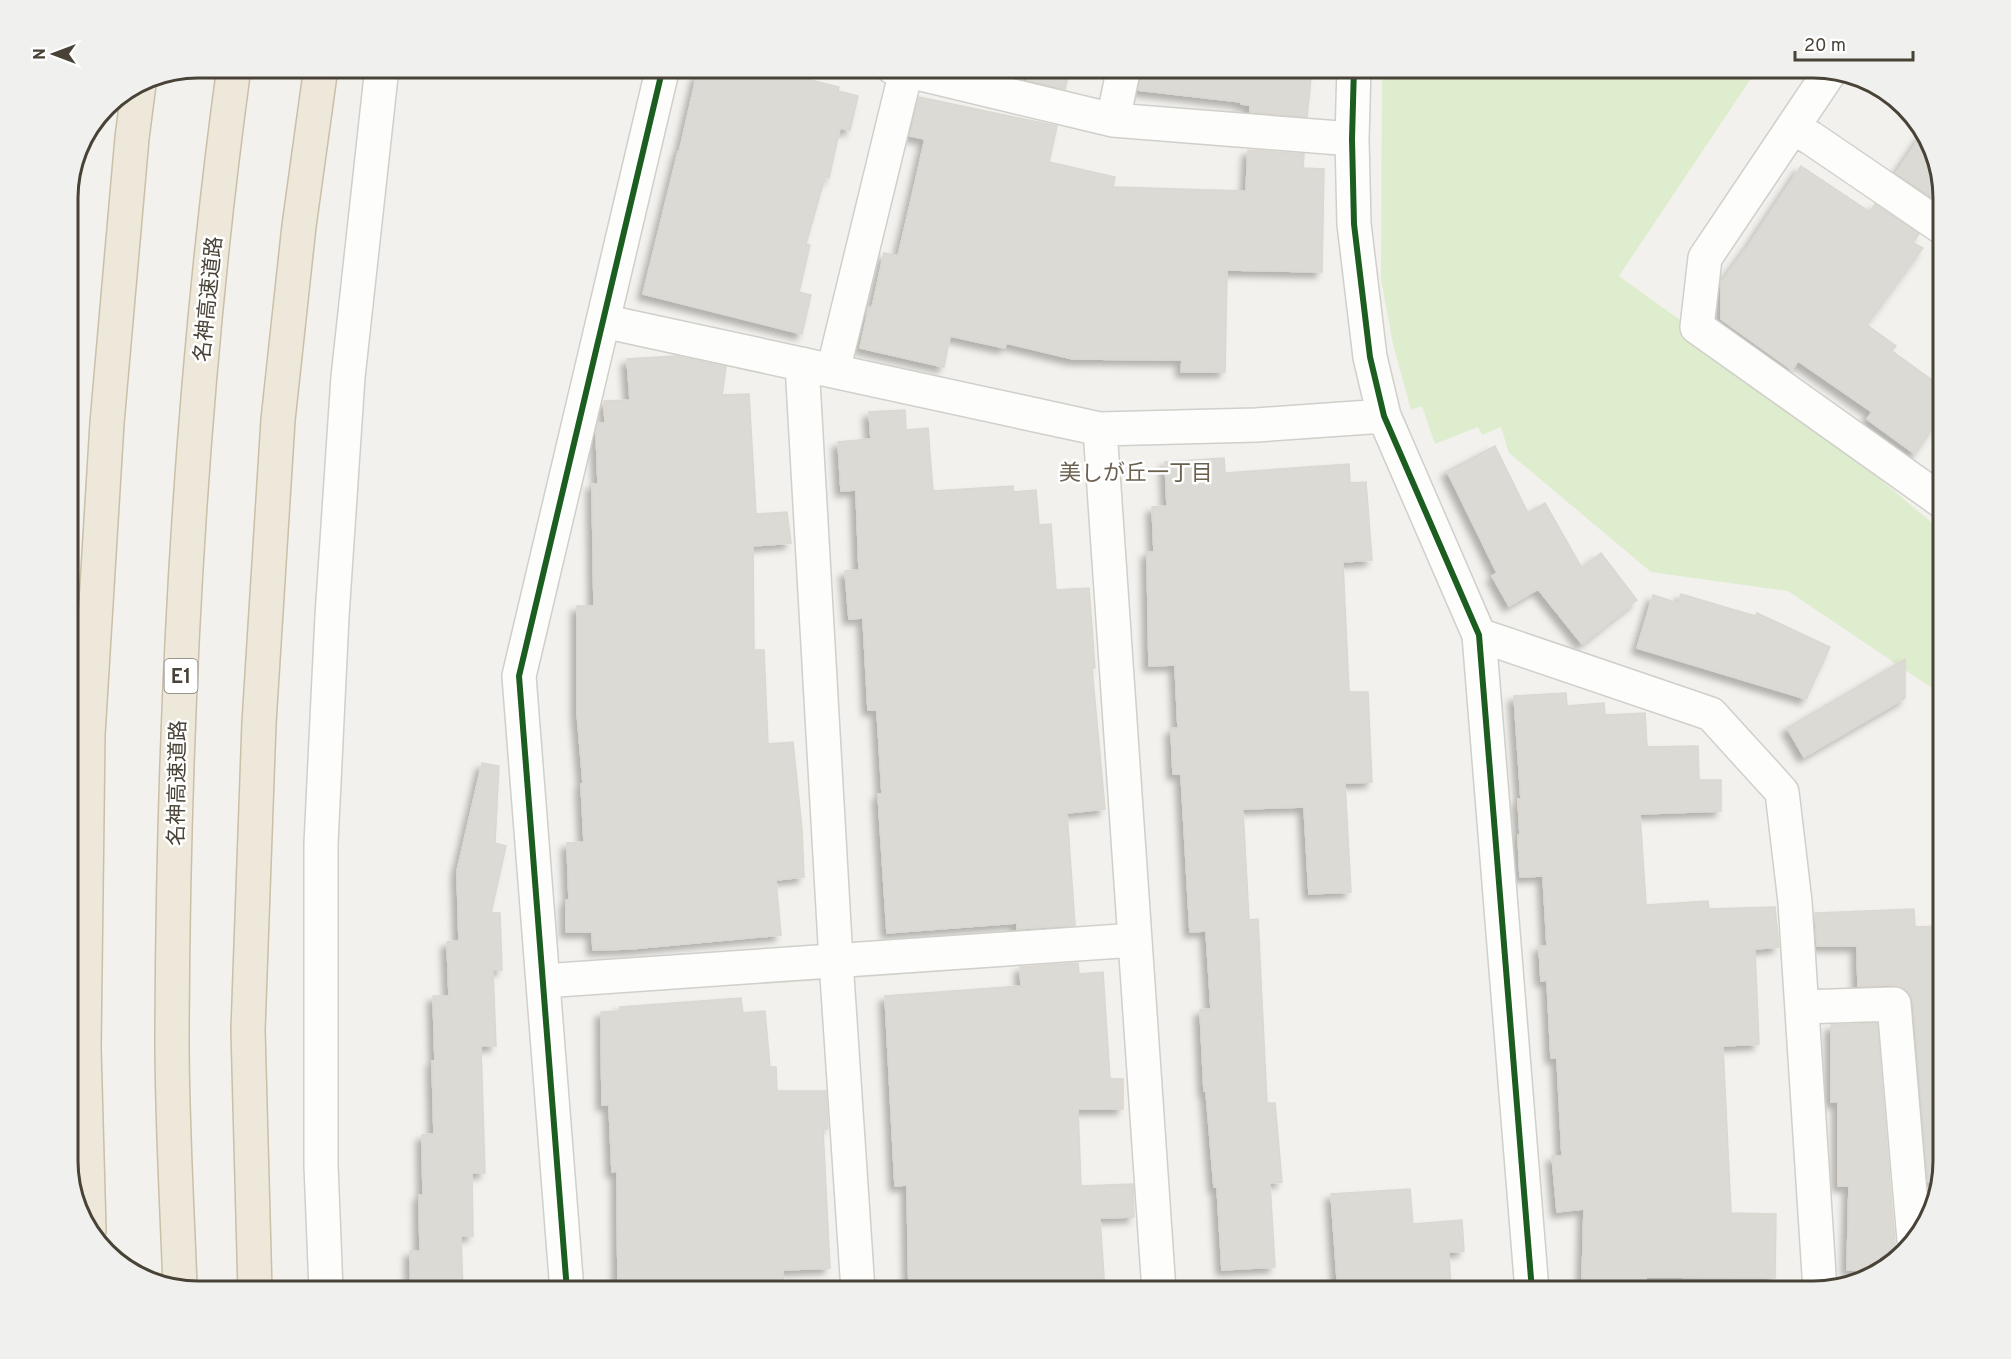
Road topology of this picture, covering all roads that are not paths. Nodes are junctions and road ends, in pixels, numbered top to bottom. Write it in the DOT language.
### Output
graph roads {
  1 [pos="233,78"];
  2 [pos="320,78"];
  3 [pos="381,78"];
  4 [pos="661,78"];
  5 [pos="899,78"];
  6 [pos="939,78"];
  7 [pos="1122,78"];
  8 [pos="1354,78"];
  9 [pos="1825,79"];
  10 [pos="138,94"];
  11 [pos="1113,120"];
  12 [pos="1792,128"];
  13 [pos="1352,139"];
  14 [pos="1933,221"];
  15 [pos="603,321"];
  16 [pos="817,368"];
  17 [pos="1384,416"];
  18 [pos="1100,429"];
  19 [pos="1933,494"];
  20 [pos="1479,635"];
  21 [pos="1135,940"];
  22 [pos="836,961"];
  23 [pos="543,981"];
  24 [pos="1802,1007"];
  25 [pos="88,1210"];
  26 [pos="1913,1228"];
  27 [pos="180,1280"];
  28 [pos="255,1281"];
  29 [pos="326,1281"];
  30 [pos="566,1281"];
  31 [pos="857,1281"];
  32 [pos="1158,1281"];
  33 [pos="1531,1281"];
  34 [pos="1823,1281"];
  1 -- 27 [label="highway, 名神高速道路 / E1"];
  2 -- 28 [label="highway"];
  3 -- 29 [label="street"];
  4 -- 15 [label="street"];
  5 -- 16 [label="street"];
  6 -- 11 [label="street"];
  7 -- 11 [label="street"];
  8 -- 13 [label="street"];
  9 -- 12 [label="street"];
  10 -- 25 [label="highway"];
  11 -- 13 [label="street"];
  12 -- 14 [label="street"];
  12 -- 19 [label="street"];
  13 -- 17 [label="street"];
  15 -- 16 [label="street"];
  15 -- 23 [label="street"];
  16 -- 18 [label="street"];
  16 -- 22 [label="street"];
  17 -- 18 [label="street"];
  17 -- 20 [label="street"];
  18 -- 21 [label="street"];
  20 -- 24 [label="street"];
  20 -- 33 [label="street"];
  21 -- 22 [label="street"];
  21 -- 32 [label="street"];
  22 -- 23 [label="street"];
  22 -- 31 [label="street"];
  23 -- 30 [label="street"];
  24 -- 26 [label="street"];
  24 -- 34 [label="street"];
}
